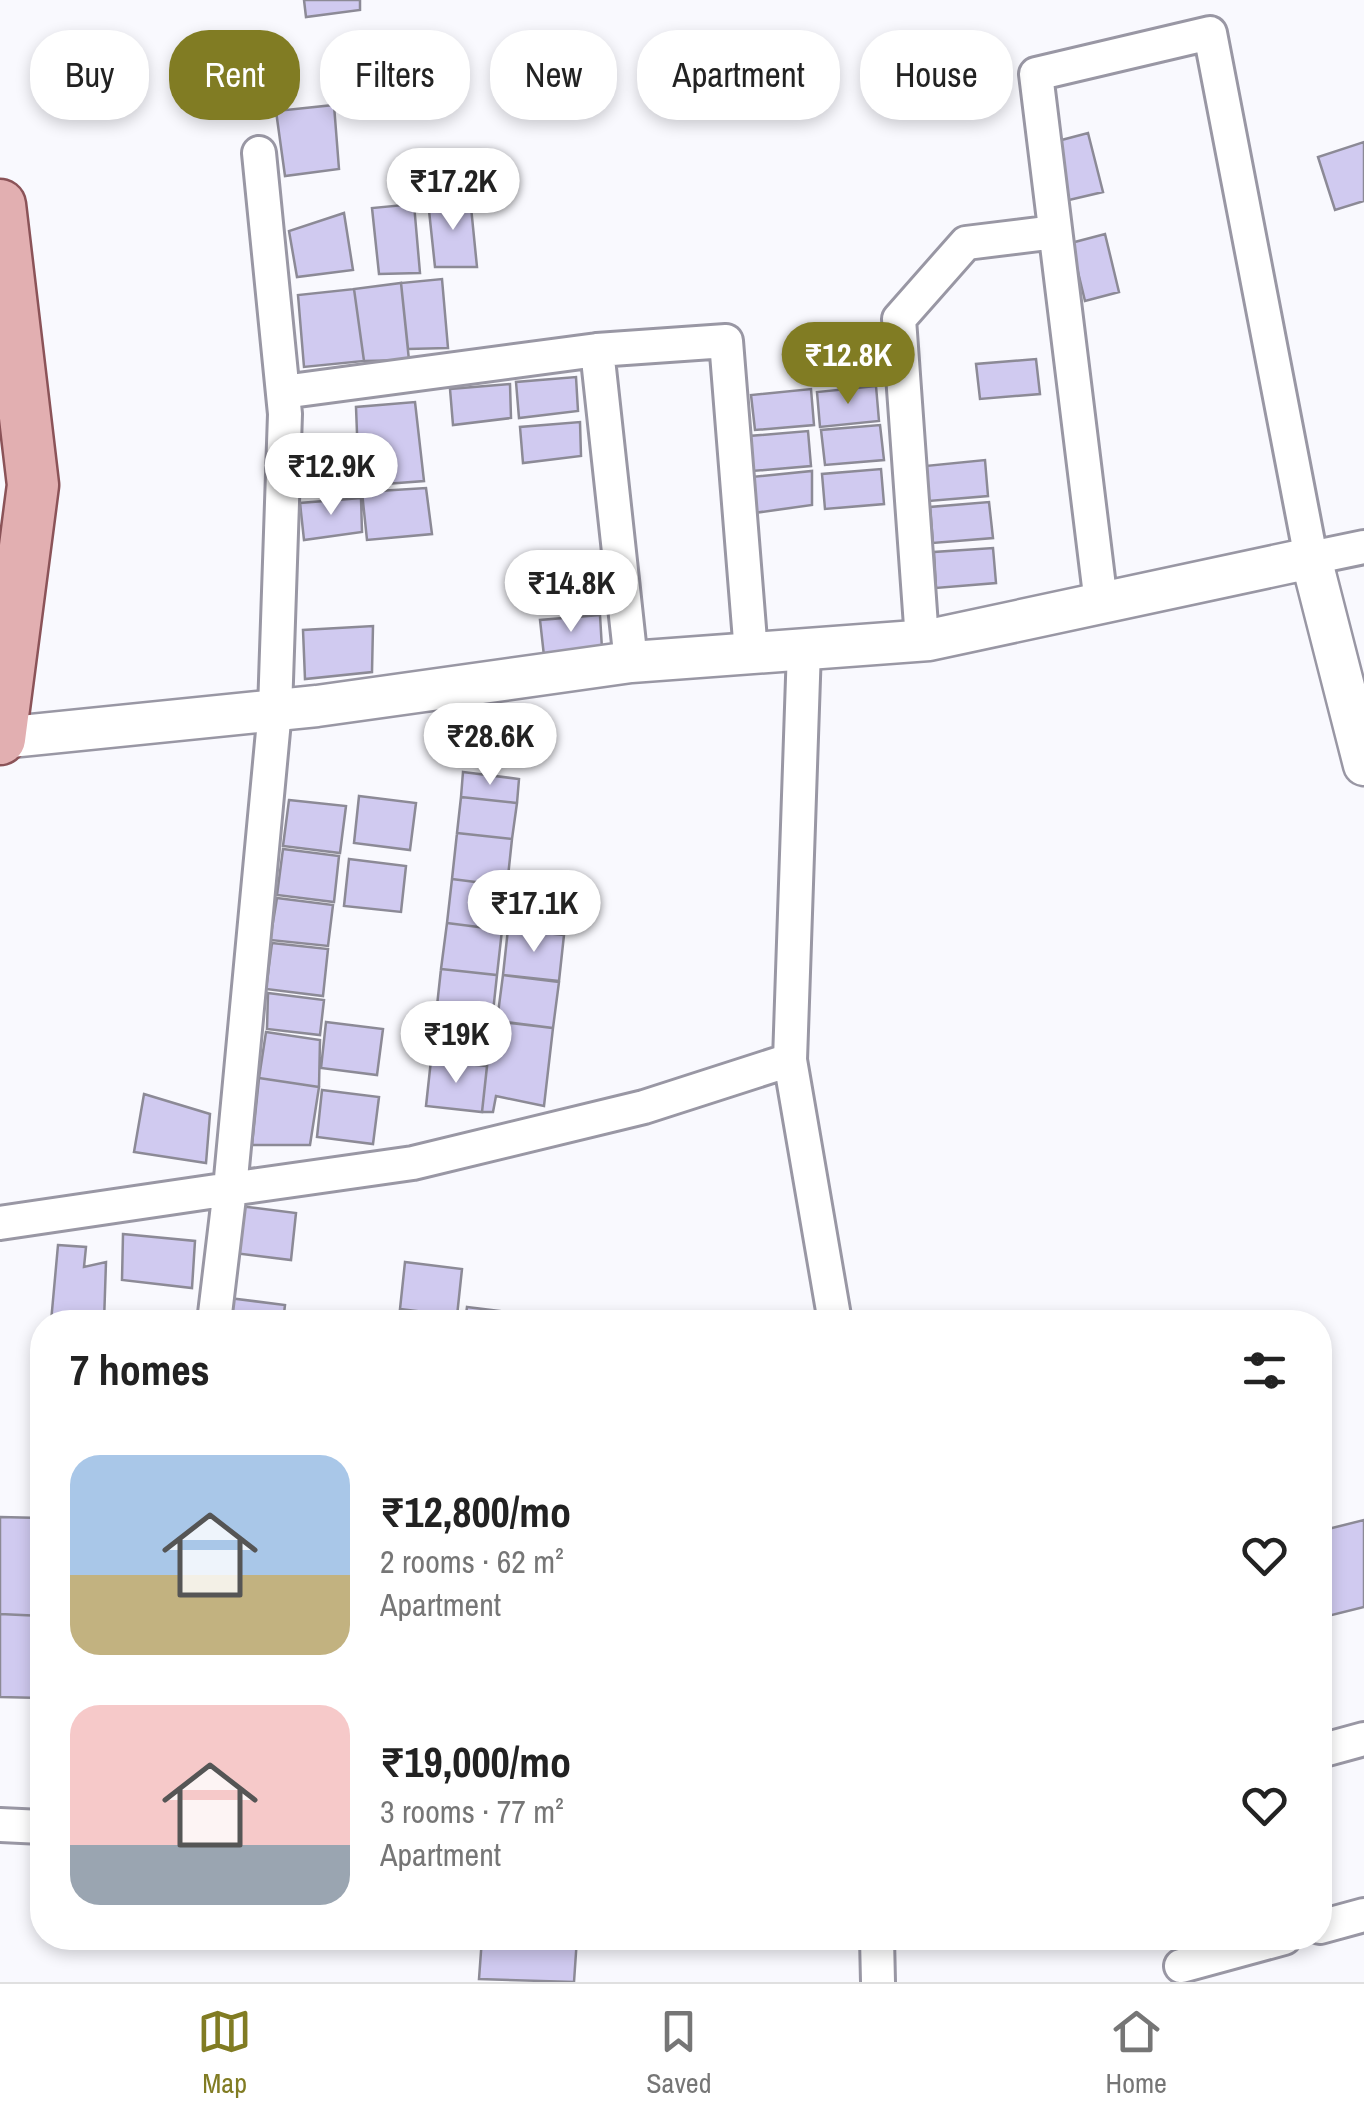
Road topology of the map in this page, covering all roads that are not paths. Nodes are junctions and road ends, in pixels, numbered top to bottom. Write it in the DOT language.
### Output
graph roads {
  1 [pos="259,154"];
  2 [pos="0,205"];
  3 [pos="1056,232"];
  4 [pos="596,350"];
  5 [pos="283,392"];
  6 [pos="1364,547"];
  7 [pos="1311,558"];
  8 [pos="1101,603"];
  9 [pos="922,640"];
  10 [pos="804,649"];
  11 [pos="751,653"];
  12 [pos="631,662"];
  13 [pos="275,710"];
  14 [pos="0,739"];
  15 [pos="1364,765"];
  16 [pos="790,1060"];
  17 [pos="230,1189"];
  18 [pos="0,1223"];
  19 [pos="215,1310"];
  20 [pos="833,1310"];
  21 [pos="1364,1739"];
  22 [pos="1332,1748"];
  23 [pos="0,1825"];
  24 [pos="30,1826"];
  25 [pos="1364,1915"];
  26 [pos="1332,1924"];
  27 [pos="877,1950"];
  28 [pos="1240,1950"];
  29 [pos="1181,1966"];
  30 [pos="878,1982"];
  1 -- 5 [label="street"];
  2 -- 14 [label="main road"];
  3 -- 7 [label="street"];
  3 -- 8 [label="street"];
  3 -- 9 [label="street"];
  4 -- 5 [label="street"];
  4 -- 11 [label="street"];
  4 -- 12 [label="street"];
  5 -- 13 [label="street"];
  6 -- 7 [label="street"];
  7 -- 8 [label="street"];
  7 -- 15 [label="street"];
  8 -- 9 [label="street"];
  9 -- 10 [label="street"];
  10 -- 11 [label="street"];
  10 -- 16 [label="street"];
  11 -- 12 [label="street"];
  12 -- 13 [label="street"];
  13 -- 14 [label="street"];
  13 -- 17 [label="street"];
  16 -- 17 [label="street"];
  16 -- 20 [label="street"];
  17 -- 18 [label="street"];
  17 -- 19 [label="street"];
  21 -- 22 [label="street"];
  23 -- 24 [label="street"];
  25 -- 26 [label="street"];
  27 -- 30 [label="street"];
  28 -- 29 [label="street"];
}
